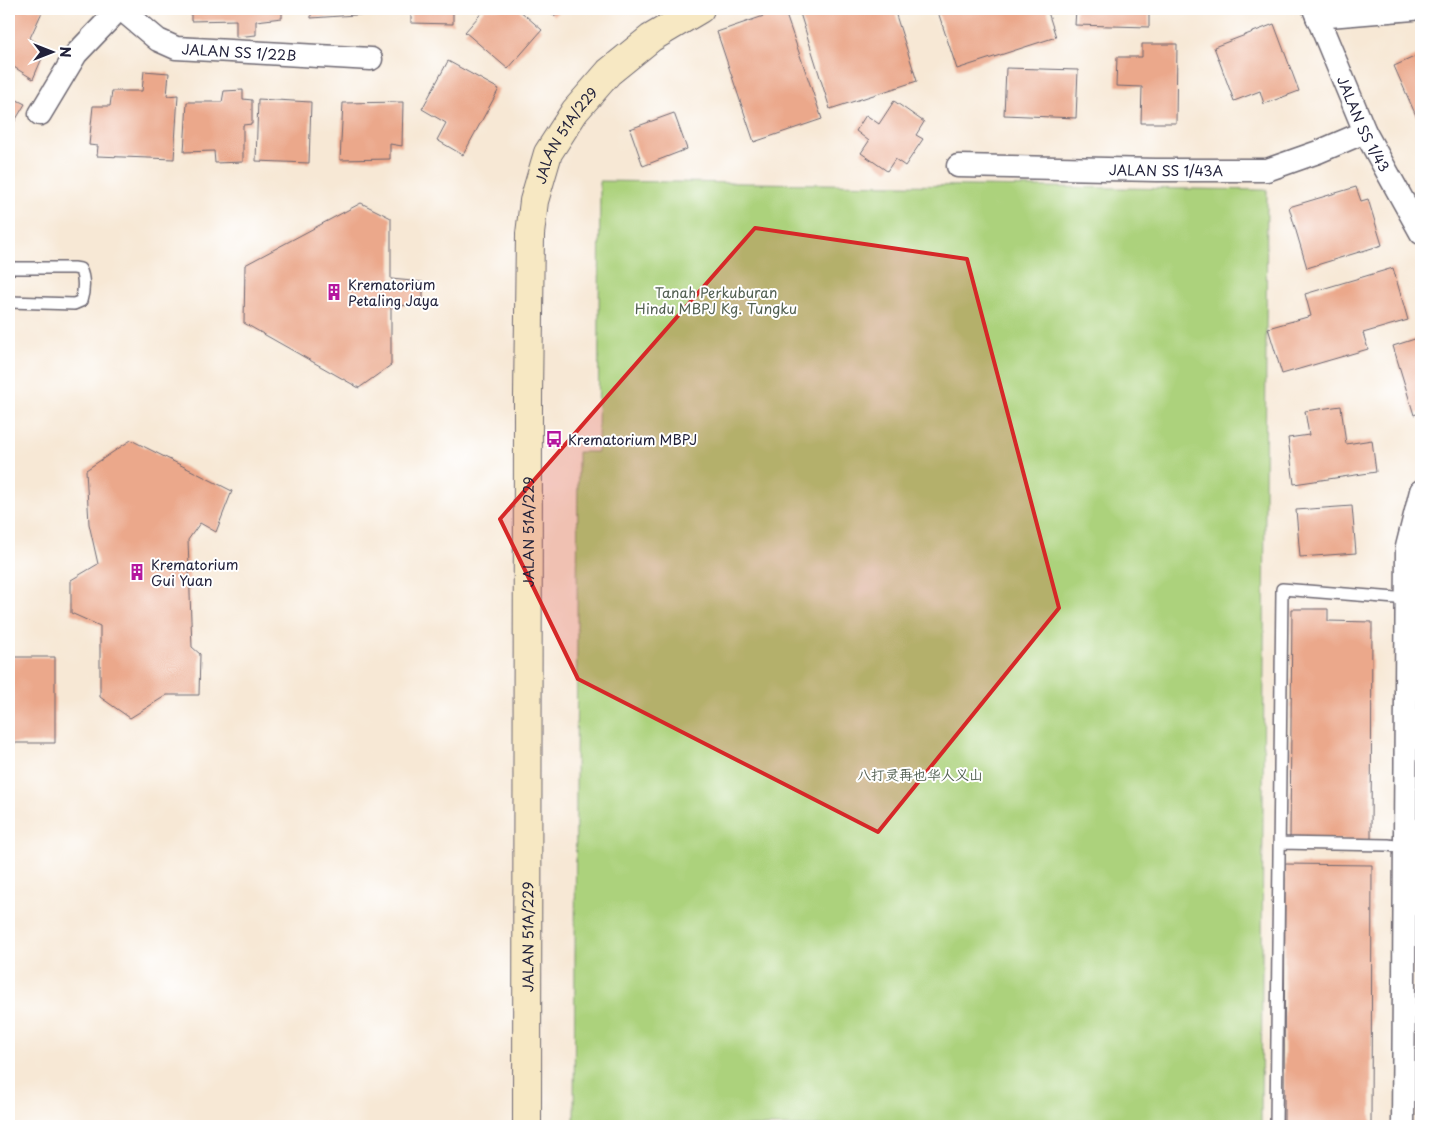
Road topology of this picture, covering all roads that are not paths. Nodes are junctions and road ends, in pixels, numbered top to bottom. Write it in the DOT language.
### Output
graph roads {
  1 [pos="120,9"];
  2 [pos="700,9"];
  3 [pos="1414,9"];
  4 [pos="1316,13"];
  5 [pos="371,59"];
  6 [pos="40,114"];
  7 [pos="1366,132"];
  8 [pos="958,166"];
  9 [pos="1421,233"];
  10 [pos="9,268"];
  11 [pos="9,302"];
  12 [pos="1421,491"];
  13 [pos="1414,599"];
  14 [pos="1413,727"];
  15 [pos="1279,842"];
  16 [pos="1413,849"];
  17 [pos="527,1126"];
  18 [pos="1276,1126"];
  19 [pos="1403,1126"];
  1 -- 5 [label="street, JALAN SS 1/22B"];
  1 -- 6 [label="street"];
  2 -- 17 [label="street, JALAN 51A/229"];
  3 -- 4 [label="street"];
  4 -- 7 [label="street, JALAN SS 1/43"];
  7 -- 8 [label="street, JALAN SS 1/43A"];
  7 -- 9 [label="street, JALAN SS 1/43"];
  10 -- 11 [label="lane"];
  12 -- 13 [label="street"];
  13 -- 14 [label="street"];
  13 -- 15 [label="lane"];
  14 -- 16 [label="street"];
  15 -- 16 [label="lane"];
  15 -- 18 [label="lane"];
  16 -- 19 [label="street"];
}
